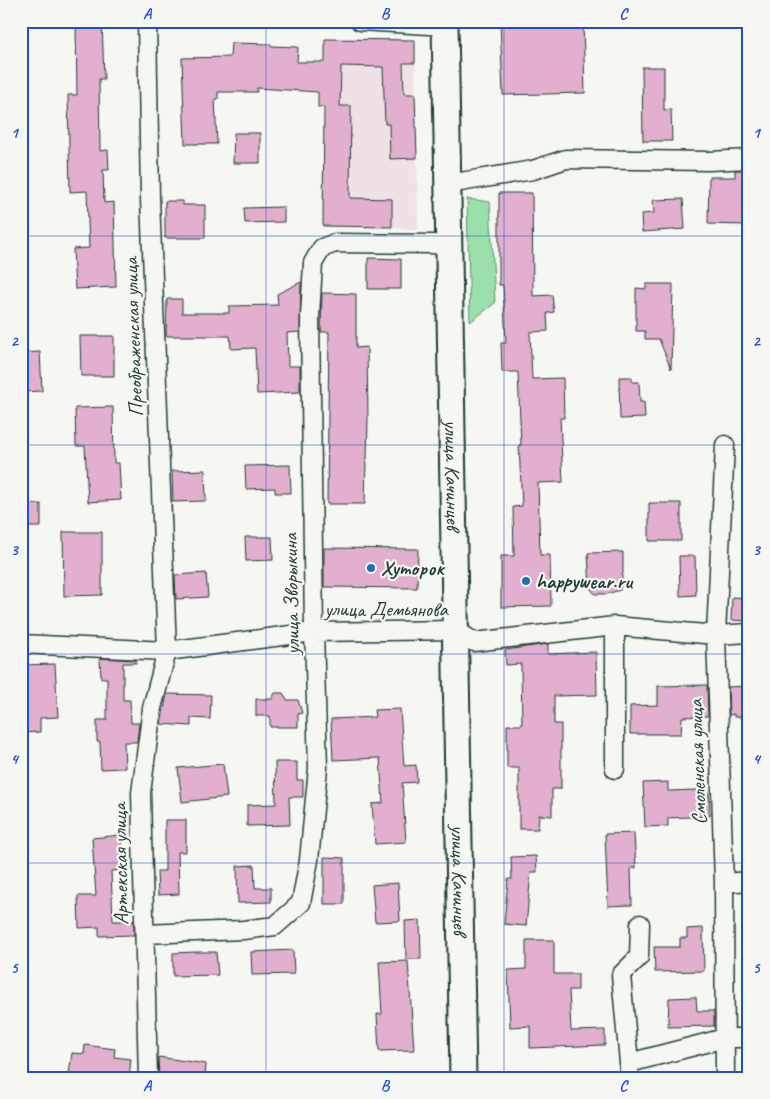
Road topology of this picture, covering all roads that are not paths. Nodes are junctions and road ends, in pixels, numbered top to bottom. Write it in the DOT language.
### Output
graph roads {
  1 [pos="147,21"];
  2 [pos="360,21"];
  3 [pos="446,24"];
  4 [pos="749,159"];
  5 [pos="448,184"];
  6 [pos="449,246"];
  7 [pos="724,445"];
  8 [pos="615,626"];
  9 [pos="456,630"];
  10 [pos="314,632"];
  11 [pos="749,633"];
  12 [pos="716,635"];
  13 [pos="21,644"];
  14 [pos="167,651"];
  15 [pos="615,768"];
  16 [pos="749,881"];
  17 [pos="724,883"];
  18 [pos="640,924"];
  19 [pos="144,934"];
  20 [pos="725,1038"];
  21 [pos="749,1038"];
  22 [pos="629,1071"];
  23 [pos="148,1078"];
  24 [pos="463,1078"];
  25 [pos="725,1078"];
  1 -- 14 [label="street, Преображенская улица"];
  2 -- 3 [label="street"];
  3 -- 5 [label="main road, улица Качинцев"];
  4 -- 5 [label="street"];
  5 -- 6 [label="main road, улица Качинцев"];
  6 -- 9 [label="main road, улица Качинцев"];
  6 -- 10 [label="street, улица Зворыкина"];
  7 -- 12 [label="street, Смоленская улица"];
  8 -- 9 [label="street, улица Демьянова"];
  8 -- 12 [label="street, улица Демьянова"];
  8 -- 15 [label="street"];
  9 -- 10 [label="street, улица Демьянова"];
  9 -- 24 [label="main road, улица Качинцев"];
  10 -- 14 [label="street, улица Демьянова"];
  10 -- 19 [label="street, улица Зворыкина"];
  11 -- 12 [label="street, улица Демьянова"];
  12 -- 17 [label="street, Смоленская улица"];
  13 -- 14 [label="street, улица Демьянова"];
  14 -- 19 [label="street, Артекская улица"];
  16 -- 17 [label="street"];
  17 -- 20 [label="street, Смоленская улица"];
  18 -- 22 [label="street"];
  19 -- 23 [label="street, Артекская улица"];
  20 -- 21 [label="street"];
  20 -- 22 [label="street"];
  20 -- 25 [label="street, Смоленская улица"];
}
